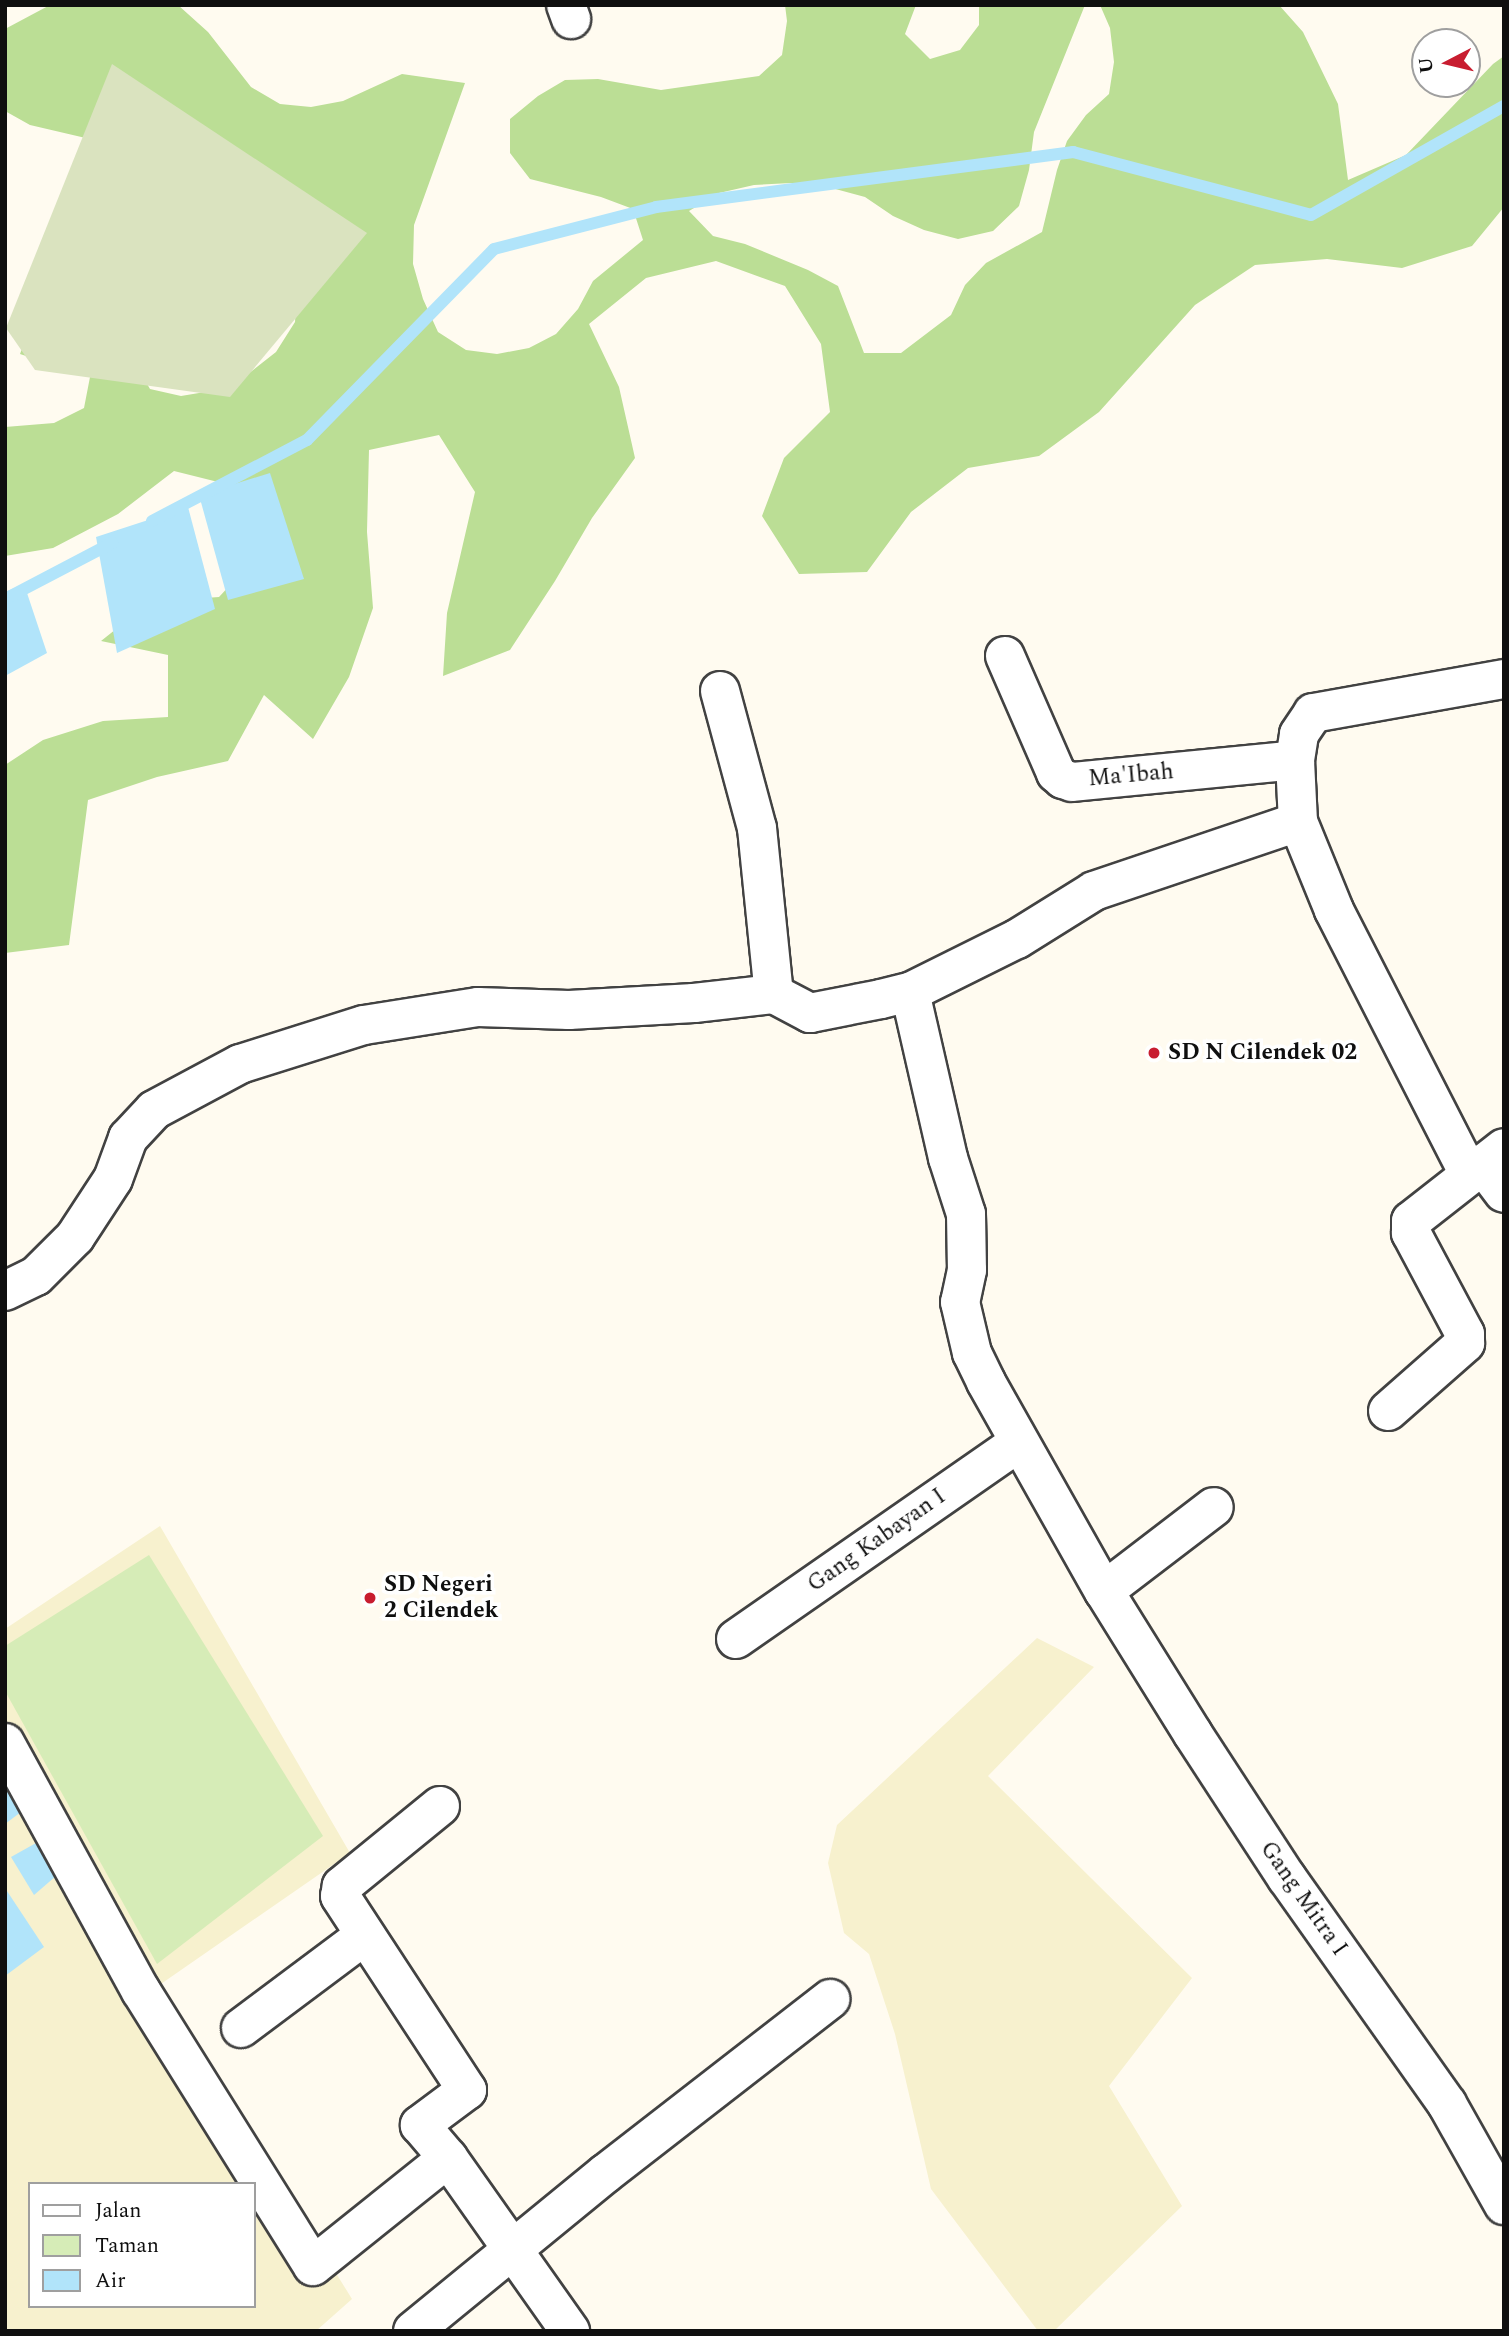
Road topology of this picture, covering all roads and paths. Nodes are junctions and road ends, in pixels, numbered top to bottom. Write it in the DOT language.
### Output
graph roads {
  1 [pos="1005,656"];
  2 [pos="1504,679"];
  3 [pos="720,691"];
  4 [pos="1295,760"];
  5 [pos="1298,822"];
  6 [pos="910,992"];
  7 [pos="774,994"];
  8 [pos="1490,1170"];
  9 [pos="21,1284"];
  10 [pos="1388,1411"];
  11 [pos="1018,1443"];
  12 [pos="1214,1507"];
  13 [pos="1104,1591"];
  14 [pos="736,1639"];
  15 [pos="5,1743"];
  16 [pos="440,1806"];
  17 [pos="365,1936"];
  18 [pos="830,1999"];
  19 [pos="241,2028"];
  20 [pos="448,2158"];
  21 [pos="1504,2204"];
  22 [pos="512,2250"];
  23 [pos="413,2331"];
  24 [pos="570,2331"];
  1 -- 4 [label="street, Ma'Ibah"];
  2 -- 4 [label="street"];
  3 -- 7 [label="street"];
  4 -- 5 [label="street"];
  5 -- 6 [label="street"];
  5 -- 8 [label="street"];
  6 -- 7 [label="street"];
  6 -- 11 [label="street, Gang Mitra I"];
  7 -- 9 [label="street"];
  8 -- 10 [label="street"];
  11 -- 13 [label="street, Gang Mitra I"];
  11 -- 14 [label="street, Gang Kabayan I"];
  12 -- 13 [label="street"];
  13 -- 21 [label="street, Gang Mitra I"];
  15 -- 20 [label="street"];
  16 -- 17 [label="street"];
  17 -- 19 [label="street"];
  17 -- 20 [label="street"];
  18 -- 22 [label="street"];
  20 -- 22 [label="street"];
  22 -- 23 [label="street"];
  22 -- 24 [label="street"];
}
